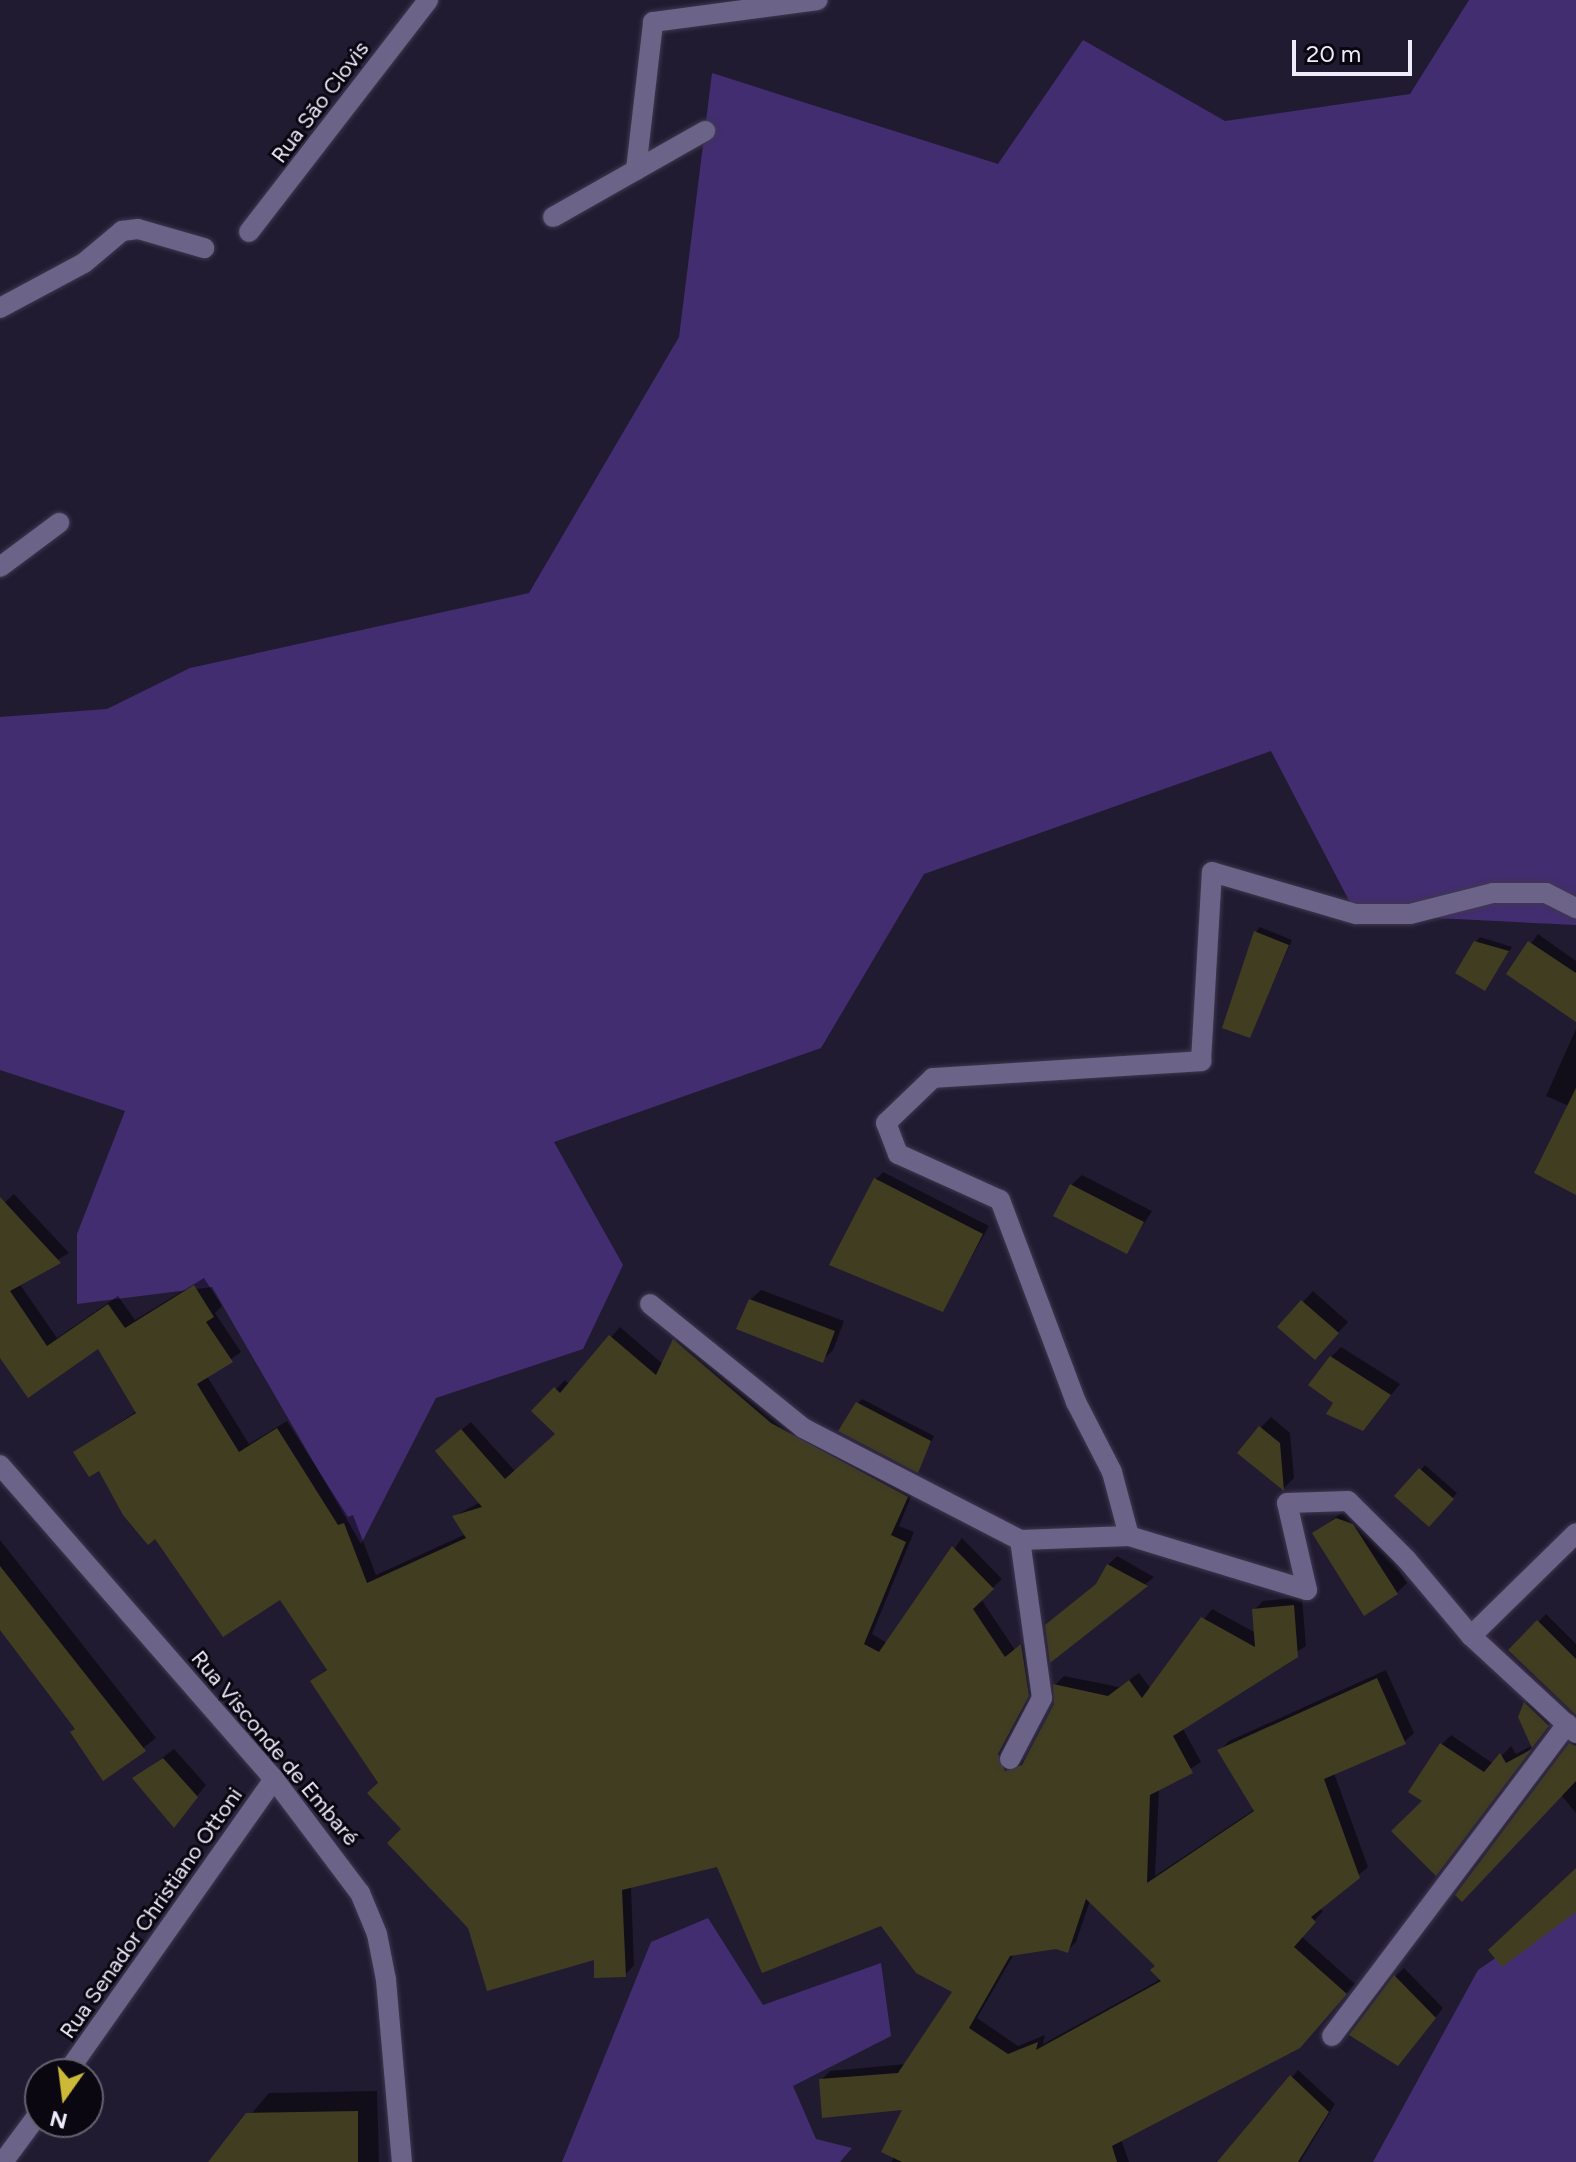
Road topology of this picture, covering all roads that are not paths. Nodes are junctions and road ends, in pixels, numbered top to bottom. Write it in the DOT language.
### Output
graph roads {
  1 [pos="428,0"];
  2 [pos="818,0"];
  3 [pos="705,131"];
  4 [pos="636,170"];
  5 [pos="553,217"];
  6 [pos="249,232"];
  7 [pos="204,248"];
  8 [pos="0,308"];
  9 [pos="59,523"];
  10 [pos="0,567"];
  11 [pos="1576,908"];
  12 [pos="650,1304"];
  13 [pos="0,1465"];
  14 [pos="1576,1533"];
  15 [pos="1129,1536"];
  16 [pos="1020,1540"];
  17 [pos="1471,1636"];
  18 [pos="1572,1728"];
  19 [pos="1010,1759"];
  20 [pos="274,1779"];
  21 [pos="1332,2036"];
  22 [pos="77,2058"];
  23 [pos="24,2134"];
  24 [pos="3,2162"];
  25 [pos="402,2162"];
  1 -- 6 [label="street, Rua São Clovis"];
  2 -- 4 [label="street"];
  3 -- 4 [label="street"];
  4 -- 5 [label="street"];
  7 -- 8 [label="street"];
  9 -- 10 [label="street"];
  11 -- 15 [label="street"];
  12 -- 16 [label="street"];
  13 -- 20 [label="street, Rua Visconde de Embaré"];
  14 -- 17 [label="street"];
  15 -- 16 [label="street"];
  15 -- 17 [label="street"];
  16 -- 19 [label="street"];
  17 -- 18 [label="street"];
  18 -- 21 [label="street"];
  20 -- 22 [label="street, Rua Senador Christiano Ottoni"];
  20 -- 25 [label="street, Rua Visconde de Embaré"];
  23 -- 24 [label="street"];
}
